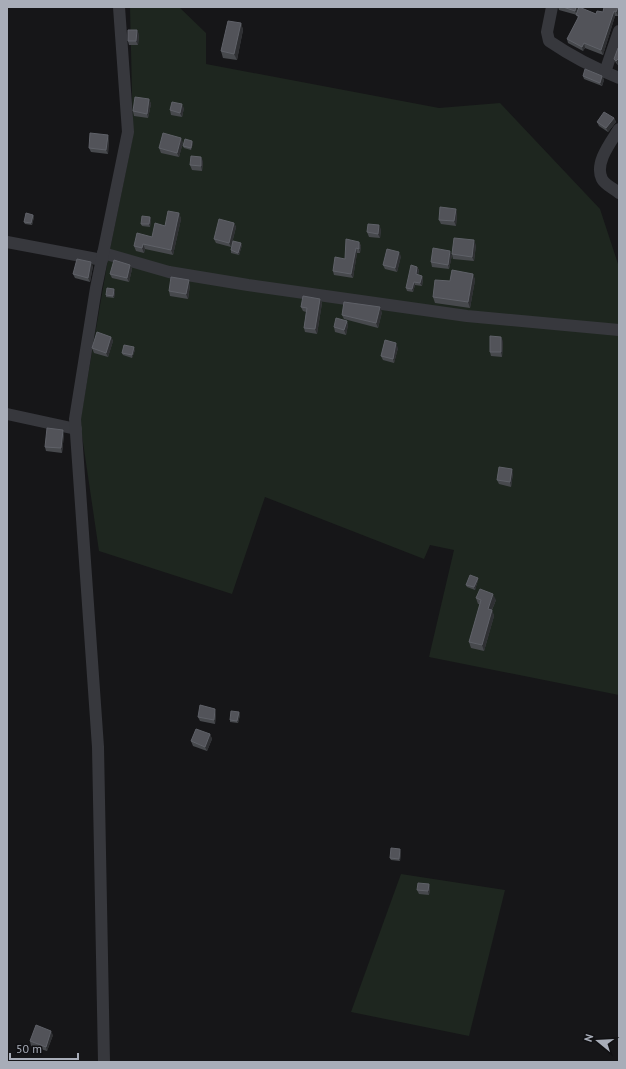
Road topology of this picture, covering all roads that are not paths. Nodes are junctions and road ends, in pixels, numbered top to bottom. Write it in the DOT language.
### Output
graph roads {
  1 [pos="119,7"];
  2 [pos="552,7"];
  3 [pos="619,31"];
  4 [pos="605,72"];
  5 [pos="619,78"];
  6 [pos="619,129"];
  7 [pos="619,193"];
  8 [pos="7,242"];
  9 [pos="103,256"];
  10 [pos="619,330"];
  11 [pos="7,414"];
  12 [pos="76,429"];
  13 [pos="104,1062"];
  1 -- 9 [label="street"];
  2 -- 4 [label="street"];
  3 -- 4 [label="street"];
  4 -- 5 [label="street"];
  6 -- 7 [label="street"];
  8 -- 9 [label="street"];
  9 -- 10 [label="street"];
  9 -- 12 [label="street"];
  11 -- 12 [label="street"];
  12 -- 13 [label="street"];
}
